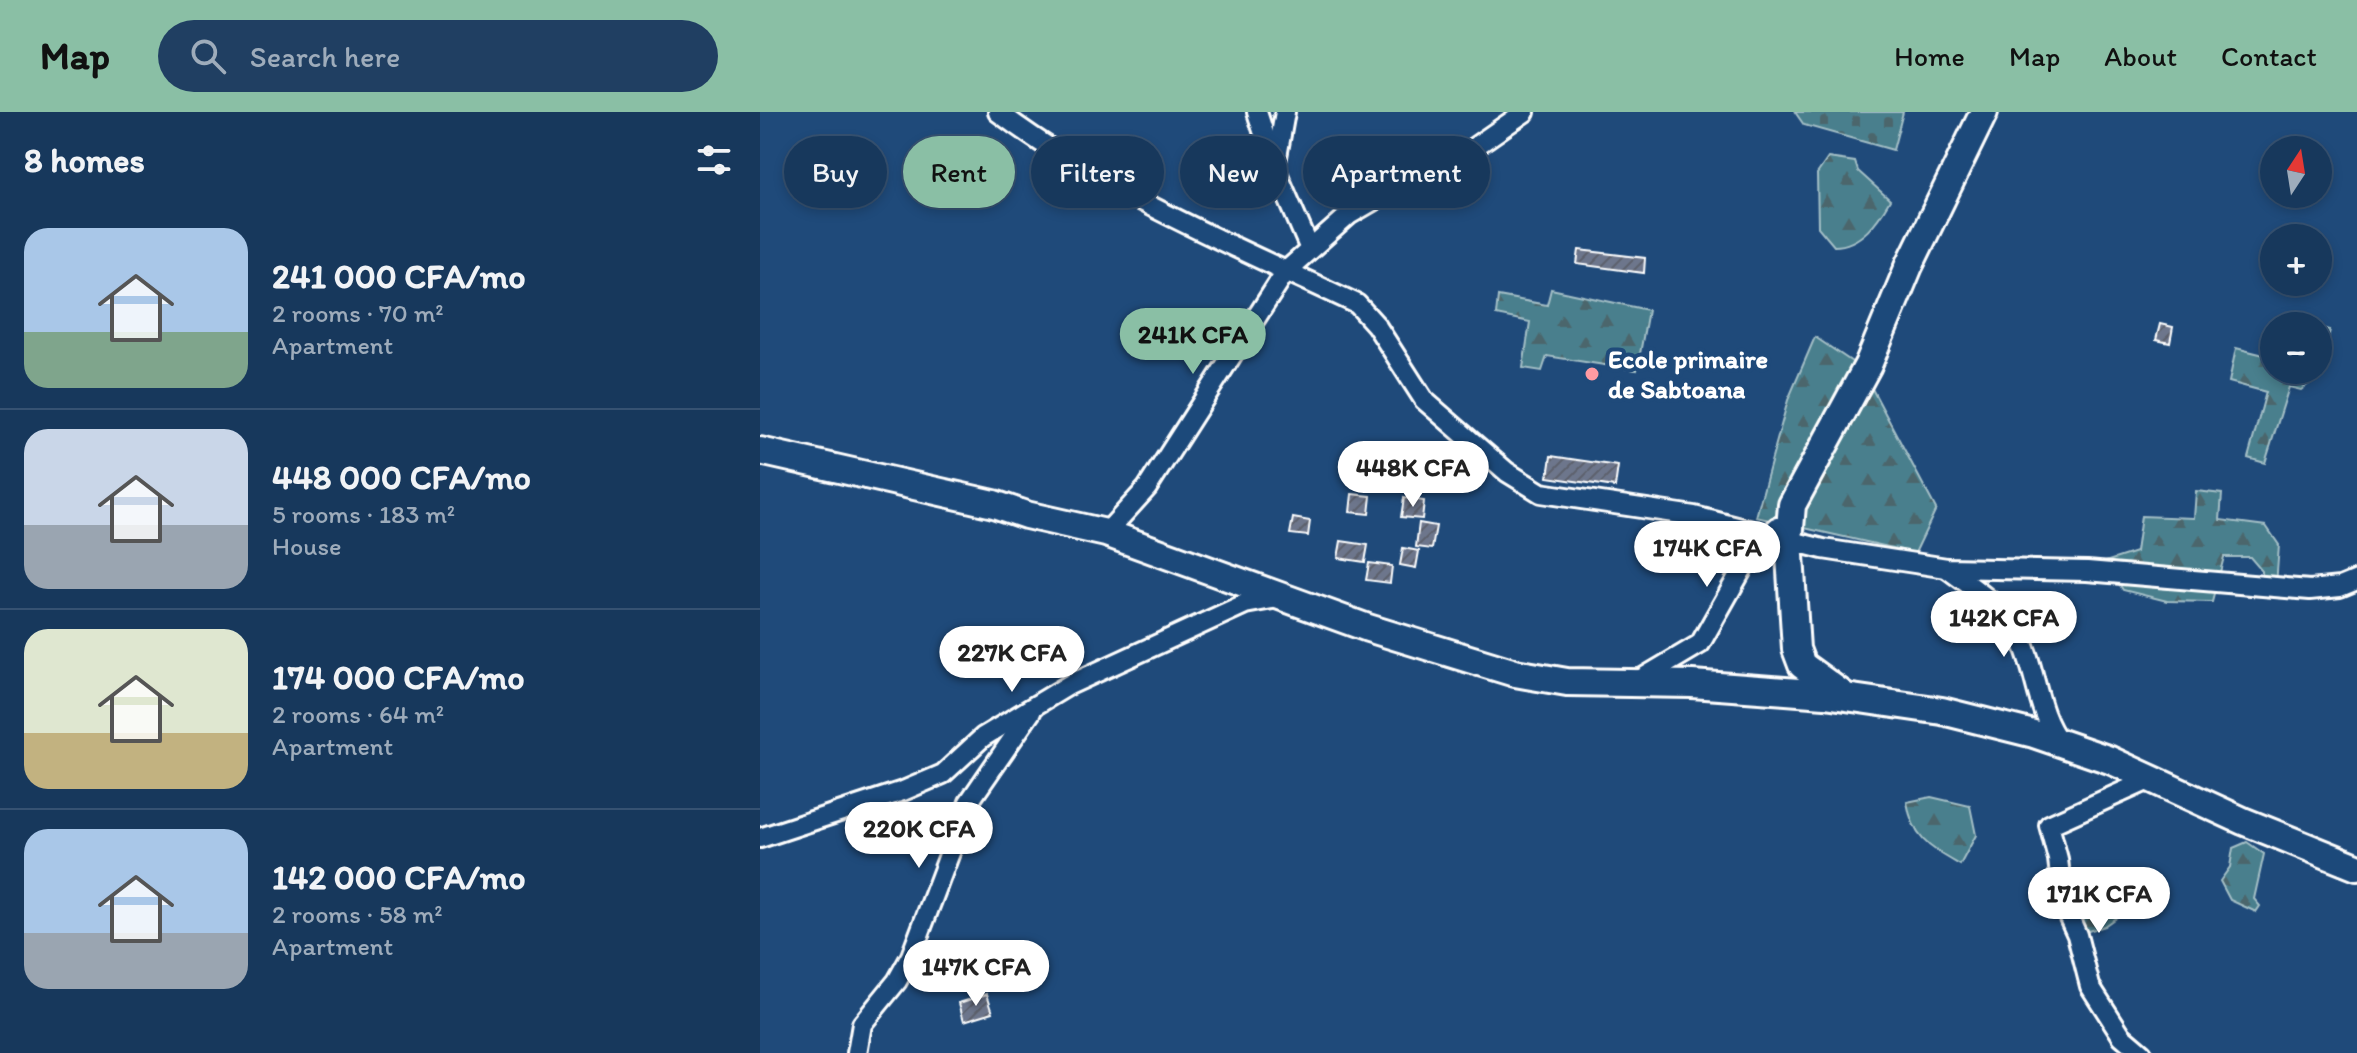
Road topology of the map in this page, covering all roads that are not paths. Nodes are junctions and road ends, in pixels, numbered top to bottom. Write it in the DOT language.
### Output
graph roads {
  1 [pos="998,112"];
  2 [pos="1257,112"];
  3 [pos="1285,112"];
  4 [pos="1525,112"];
  5 [pos="1984,112"];
  6 [pos="1265,136"];
  7 [pos="1281,136"];
  8 [pos="1287,196"];
  9 [pos="1309,247"];
  10 [pos="1286,271"];
  11 [pos="760,451"];
  12 [pos="1106,533"];
  13 [pos="1780,538"];
  14 [pos="1947,568"];
  15 [pos="2357,580"];
  16 [pos="1281,597"];
  17 [pos="1630,684"];
  18 [pos="1849,697"];
  19 [pos="1037,703"];
  20 [pos="2060,743"];
  21 [pos="2151,779"];
  22 [pos="760,838"];
  23 [pos="2357,867"];
  24 [pos="857,1053"];
  25 [pos="2142,1053"];
  1 -- 10 [label="street"];
  2 -- 6 [label="street"];
  3 -- 7 [label="street"];
  4 -- 9 [label="street"];
  5 -- 13 [label="street"];
  8 -- 9 [label="street"];
  9 -- 10 [label="street"];
  10 -- 12 [label="street"];
  10 -- 13 [label="street"];
  11 -- 12 [label="street"];
  12 -- 16 [label="street"];
  13 -- 14 [label="street"];
  13 -- 17 [label="street"];
  13 -- 18 [label="street"];
  14 -- 15 [label="street"];
  14 -- 20 [label="street"];
  16 -- 17 [label="street"];
  16 -- 19 [label="street"];
  17 -- 18 [label="street"];
  18 -- 20 [label="street"];
  19 -- 22 [label="street"];
  19 -- 24 [label="street"];
  20 -- 21 [label="street"];
  21 -- 23 [label="street"];
  21 -- 25 [label="street"];
}
